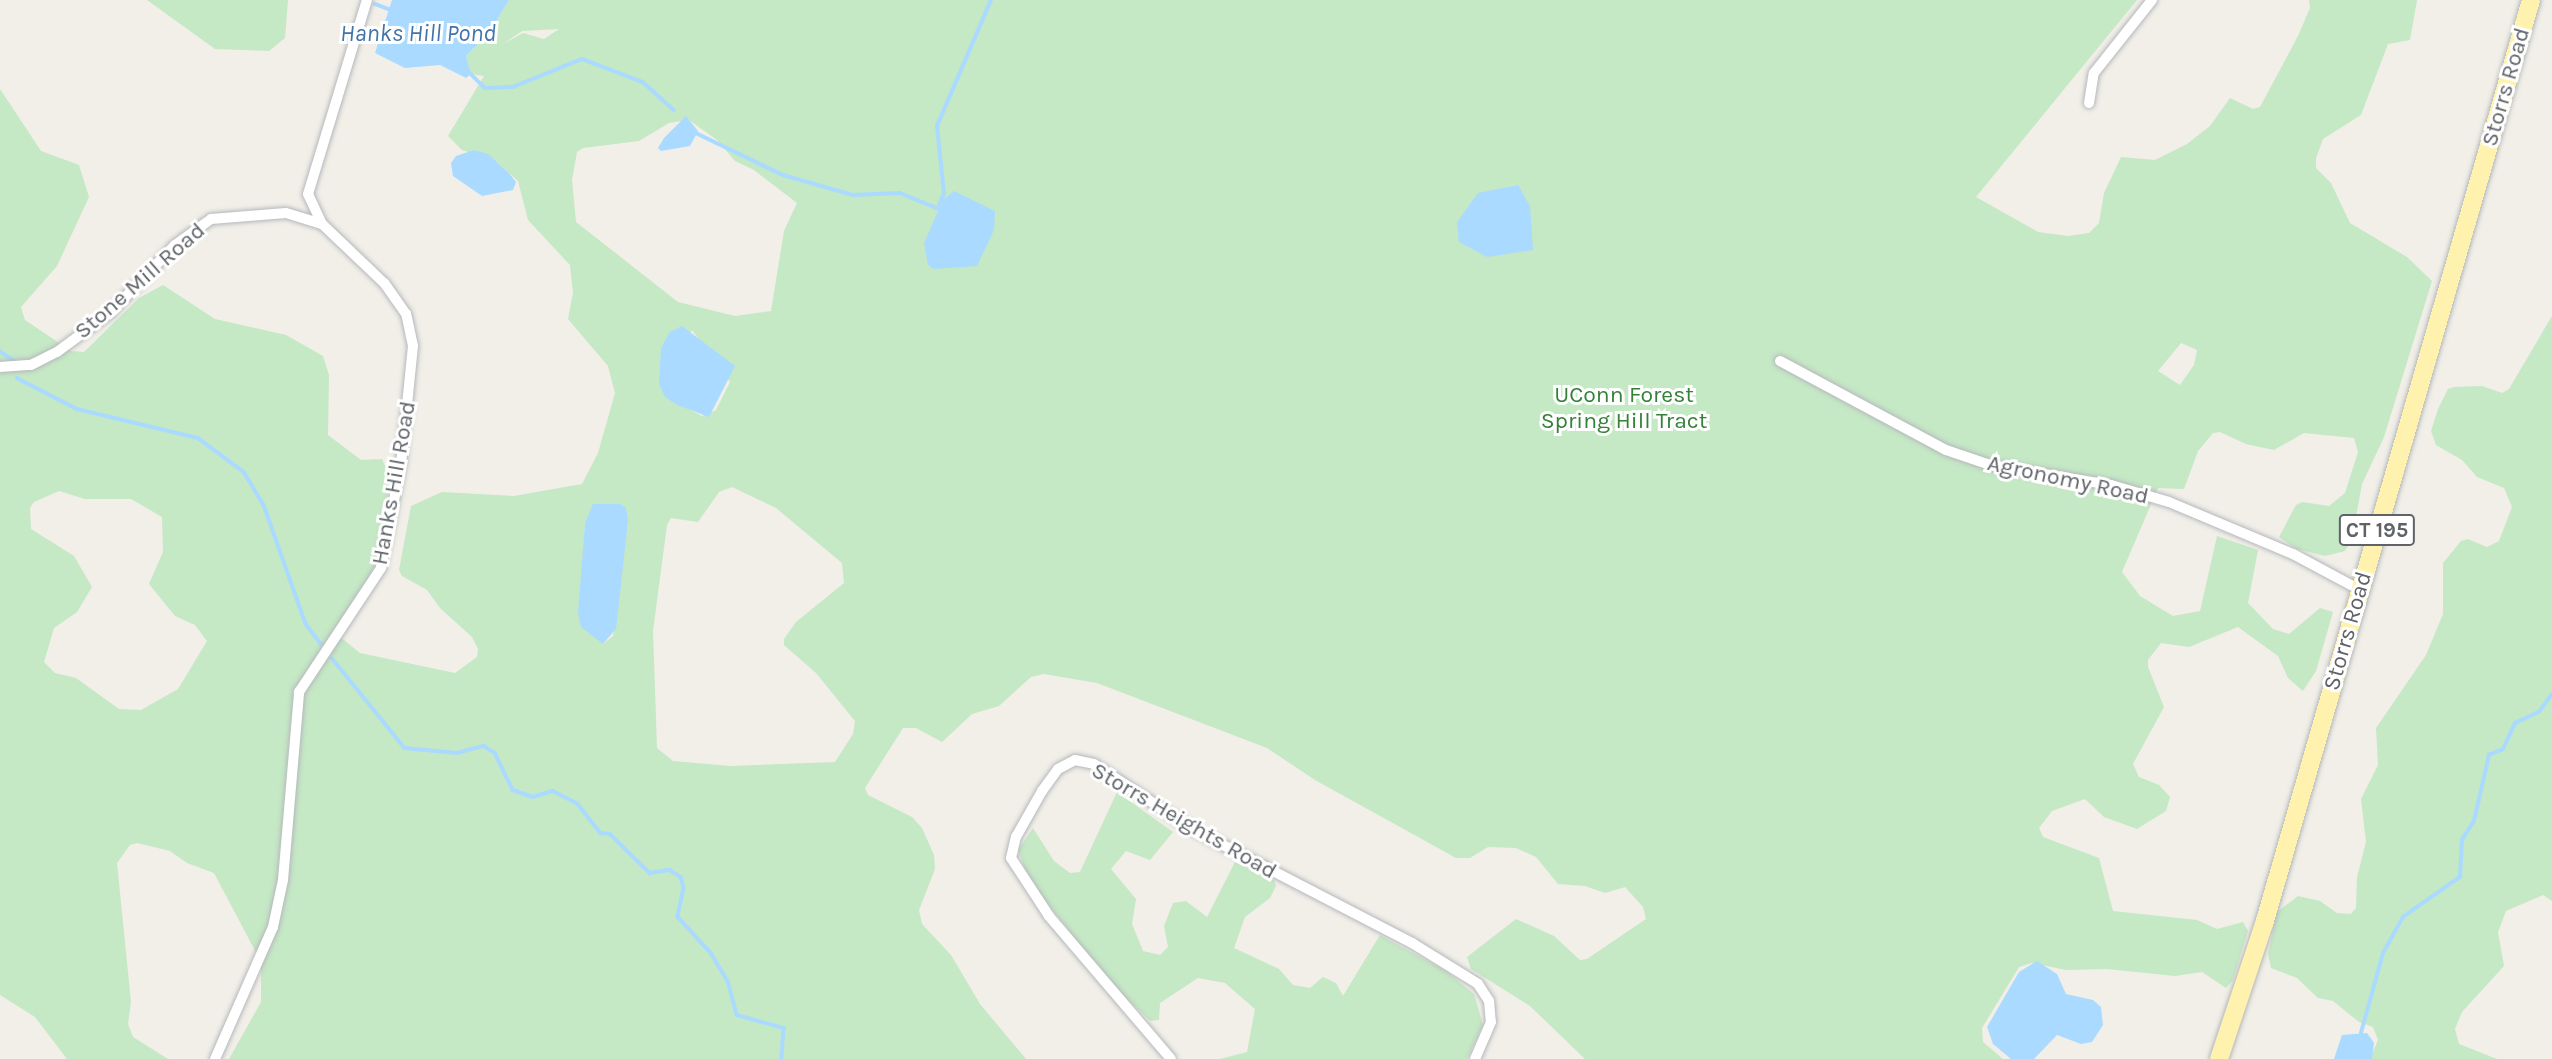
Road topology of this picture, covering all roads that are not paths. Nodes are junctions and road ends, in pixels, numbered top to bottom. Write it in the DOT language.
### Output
graph roads {
  1 [pos="367,0"];
  2 [pos="2152,0"];
  3 [pos="2531,0"];
  4 [pos="2089,103"];
  5 [pos="308,194"];
  6 [pos="286,213"];
  7 [pos="322,224"];
  8 [pos="1780,361"];
  9 [pos="0,367"];
  10 [pos="2360,590"];
  11 [pos="215,1059"];
  12 [pos="1171,1059"];
  13 [pos="1475,1059"];
  14 [pos="2218,1059"];
  1 -- 5 [label="street"];
  2 -- 4 [label="street"];
  3 -- 10 [label="main road, Storrs Road / CT 195"];
  5 -- 6 [label="street"];
  5 -- 7 [label="street, Hanks Hill Road"];
  6 -- 7 [label="street, Stone Mill Road"];
  6 -- 9 [label="street, Stone Mill Road"];
  7 -- 11 [label="street, Hanks Hill Road"];
  8 -- 10 [label="street, Agronomy Road"];
  10 -- 14 [label="main road, Storrs Road / CT 195"];
  12 -- 13 [label="street, Storrs Heights Road"];
}
